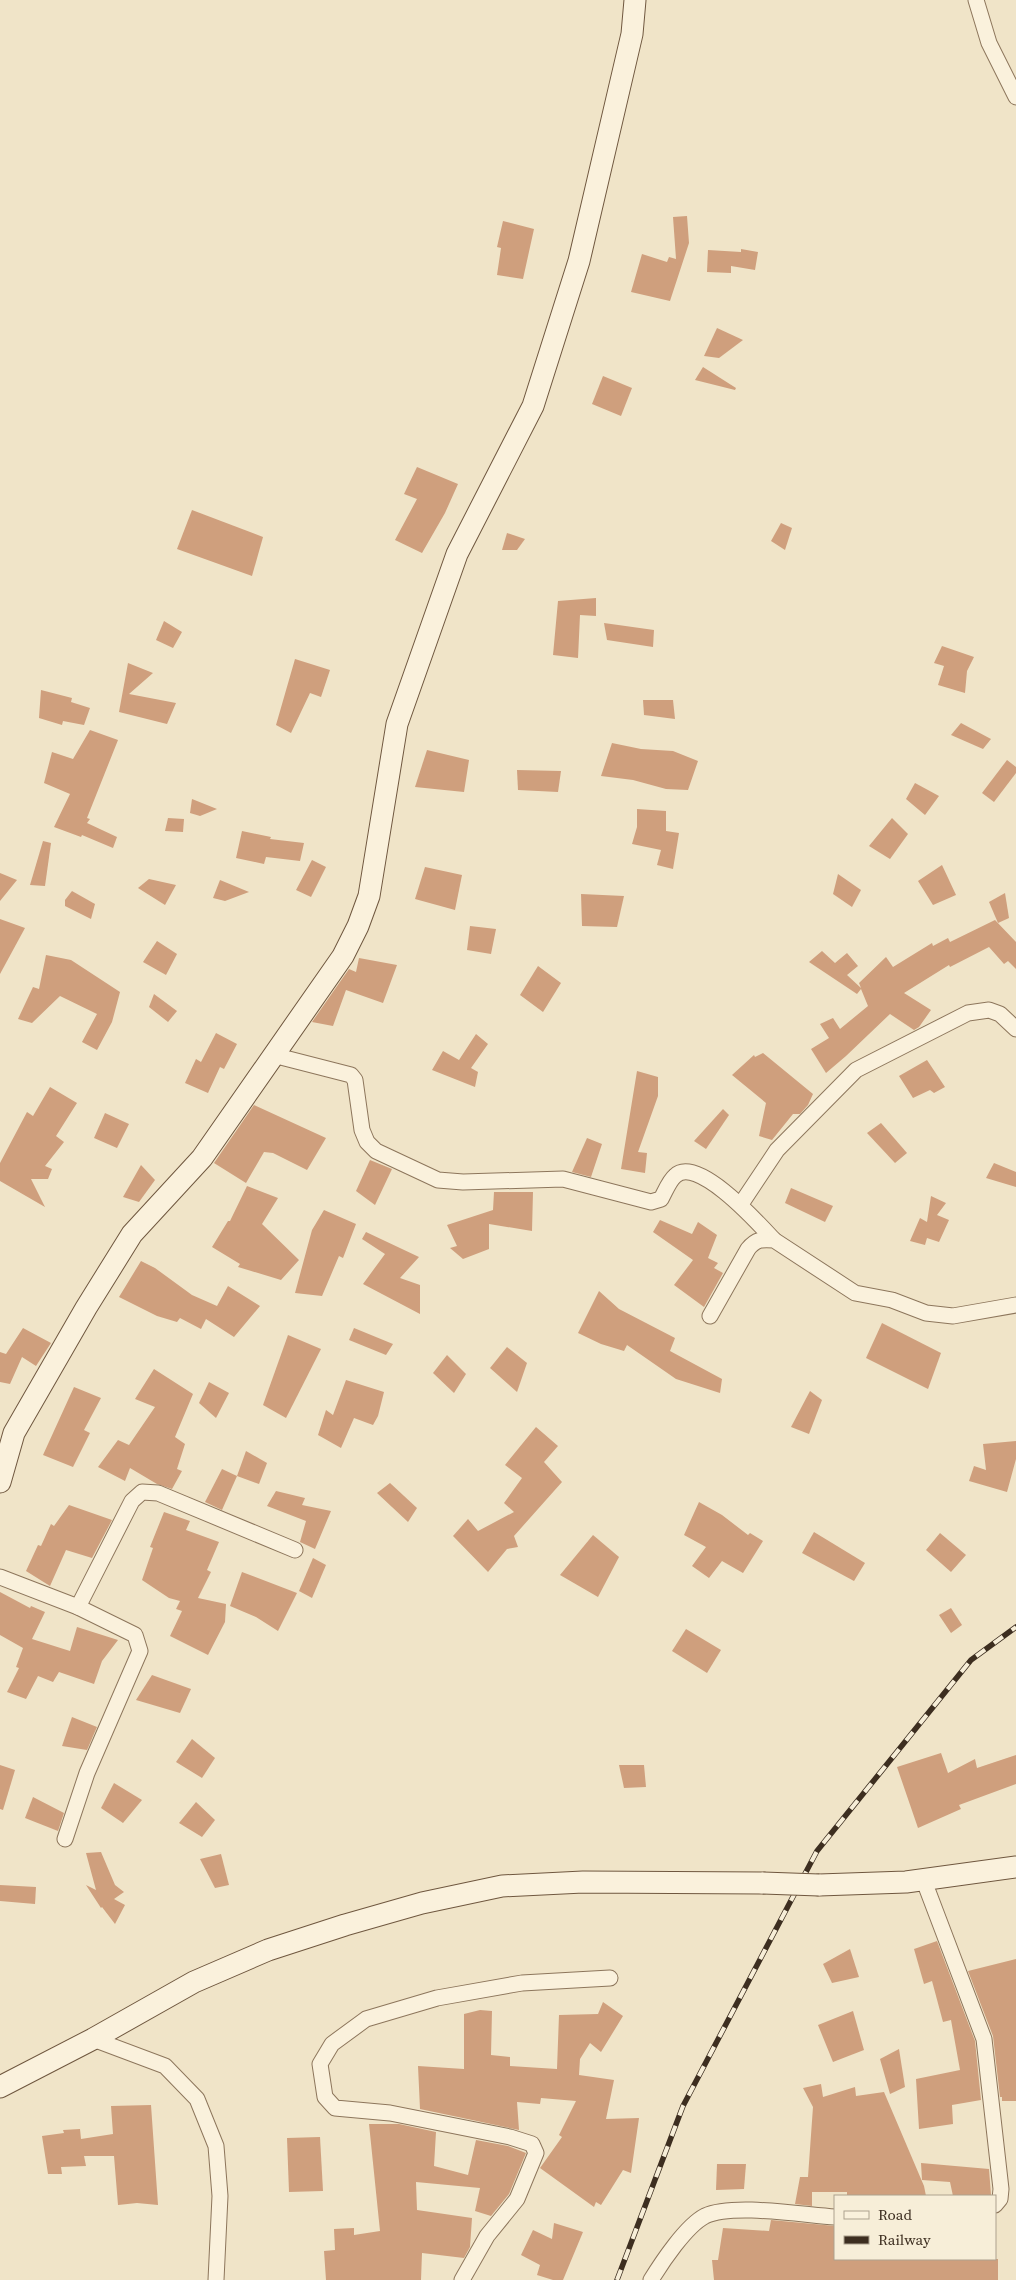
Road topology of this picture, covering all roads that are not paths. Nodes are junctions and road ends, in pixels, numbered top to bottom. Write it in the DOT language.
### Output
graph roads {
  1 [pos="636,0"];
  2 [pos="976,0"];
  3 [pos="1014,89"];
  4 [pos="1016,1029"];
  5 [pos="273,1055"];
  6 [pos="741,1204"];
  7 [pos="774,1240"];
  8 [pos="1016,1305"];
  9 [pos="710,1316"];
  10 [pos="0,1482"];
  11 [pos="295,1550"];
  12 [pos="0,1577"];
  13 [pos="78,1607"];
  14 [pos="65,1839"];
  15 [pos="1016,1853"];
  16 [pos="1016,1867"];
  17 [pos="961,1874"];
  18 [pos="924,1881"];
  19 [pos="610,1978"];
  20 [pos="94,2039"];
  21 [pos="0,2087"];
  22 [pos="996,2204"];
  23 [pos="834,2218"];
  24 [pos="216,2280"];
  25 [pos="462,2280"];
  26 [pos="651,2280"];
  1 -- 5 [label="street"];
  2 -- 3 [label="street"];
  4 -- 6 [label="street"];
  5 -- 6 [label="street"];
  5 -- 10 [label="street"];
  6 -- 7 [label="street"];
  7 -- 8 [label="street"];
  7 -- 9 [label="street"];
  11 -- 13 [label="street"];
  12 -- 13 [label="street"];
  13 -- 14 [label="street"];
  15 -- 17 [label="street"];
  16 -- 17 [label="street"];
  17 -- 18 [label="street"];
  18 -- 20 [label="street, bridge"];
  18 -- 22 [label="street"];
  19 -- 25 [label="street"];
  20 -- 21 [label="street"];
  20 -- 24 [label="street"];
  23 -- 26 [label="street"];
}
